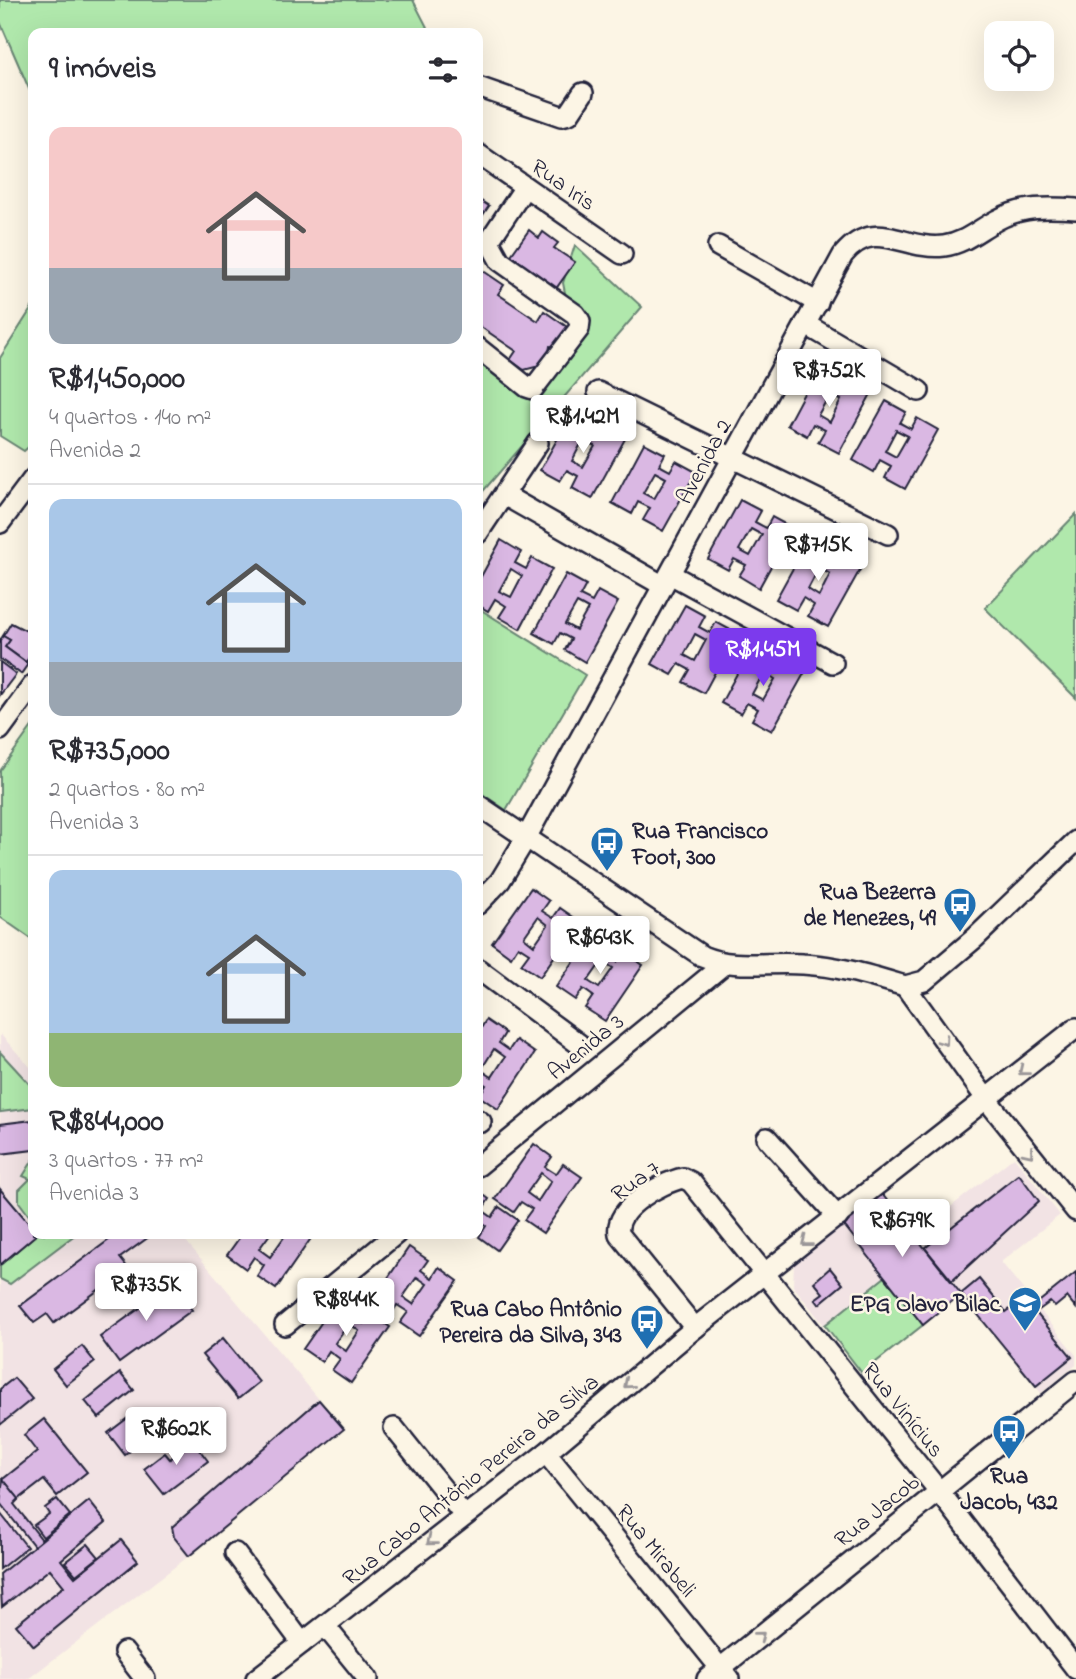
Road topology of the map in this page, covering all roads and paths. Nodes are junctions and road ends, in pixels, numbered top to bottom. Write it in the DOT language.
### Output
graph roads {
  1 [pos="483,89"];
  2 [pos="583,93"];
  3 [pos="483,158"];
  4 [pos="525,187"];
  5 [pos="1076,209"];
  6 [pos="718,246"];
  7 [pos="622,254"];
  8 [pos="818,303"];
  9 [pos="806,324"];
  10 [pos="483,352"];
  11 [pos="919,391"];
  12 [pos="598,392"];
  13 [pos="538,443"];
  14 [pos="733,457"];
  15 [pos="28,486"];
  16 [pos="504,495"];
  17 [pos="0,523"];
  18 [pos="483,526"];
  19 [pos="888,534"];
  20 [pos="666,579"];
  21 [pos="833,663"];
  22 [pos="28,692"];
  23 [pos="0,730"];
  24 [pos="483,808"];
  25 [pos="526,838"];
  26 [pos="1076,841"];
  27 [pos="483,899"];
  28 [pos="723,965"];
  29 [pos="483,972"];
  30 [pos="905,986"];
  31 [pos="1076,1028"];
  32 [pos="579,1044"];
  33 [pos="987,1100"];
  34 [pos="766,1138"];
  35 [pos="483,1162"];
  36 [pos="691,1182"];
  37 [pos="1076,1211"];
  38 [pos="838,1217"];
  39 [pos="390,1239"];
  40 [pos="764,1275"];
  41 [pos="285,1325"];
  42 [pos="695,1328"];
  43 [pos="1076,1381"];
  44 [pos="394,1428"];
  45 [pos="546,1453"];
  46 [pos="939,1490"];
  47 [pos="464,1514"];
  48 [pos="235,1553"];
  49 [pos="326,1626"];
  50 [pos="302,1643"];
  51 [pos="124,1652"];
  52 [pos="1076,1669"];
  53 [pos="719,1675"];
  54 [pos="145,1679"];
  55 [pos="256,1679"];
  56 [pos="368,1679"];
  1 -- 2 [label="street"];
  3 -- 4 [label="street, Rua Iris"];
  4 -- 7 [label="street, Rua Iris"];
  4 -- 10 [label="street"];
  5 -- 8 [label="street, Avenida 2"];
  6 -- 8 [label="street"];
  8 -- 9 [label="street, Avenida 2"];
  9 -- 11 [label="street"];
  9 -- 14 [label="street, Avenida 2"];
  12 -- 14 [label="street"];
  13 -- 16 [label="street"];
  14 -- 19 [label="street"];
  14 -- 20 [label="street, Avenida 2"];
  15 -- 17 [label="street"];
  16 -- 18 [label="street"];
  16 -- 20 [label="street"];
  20 -- 21 [label="street"];
  20 -- 25 [label="street, Avenida 2"];
  22 -- 23 [label="street"];
  24 -- 25 [label="street"];
  25 -- 27 [label="street, Avenida 2"];
  25 -- 28 [label="street"];
  26 -- 30 [label="street"];
  28 -- 30 [label="street"];
  28 -- 35 [label="street, Avenida 3"];
  29 -- 32 [label="street"];
  30 -- 33 [label="street, one-way"];
  31 -- 33 [label="street, Rua Cabo Antônio Pereira da Silva, one-way"];
  33 -- 37 [label="street, one-way"];
  33 -- 38 [label="street, Rua Cabo Antônio Pereira da Silva"];
  34 -- 38 [label="street"];
  36 -- 40 [label="street, Rua Vinícius"];
  36 -- 42 [label="street, Rua 7"];
  38 -- 40 [label="street, Rua Cabo Antônio Pereira da Silva, one-way"];
  39 -- 41 [label="street"];
  40 -- 42 [label="street, Rua Cabo Antônio Pereira da Silva"];
  40 -- 46 [label="street, Rua Vinícius"];
  42 -- 45 [label="street, Rua Cabo Antônio Pereira da Silva, one-way"];
  43 -- 46 [label="street, Rua Jacob"];
  44 -- 47 [label="street"];
  45 -- 47 [label="street, Rua Cabo Antônio Pereira da Silva"];
  45 -- 53 [label="street, Rua Mirabeli"];
  46 -- 52 [label="street, Rua Vinícius"];
  53 -- 46 [label="street, Rua Jacob, one-way"];
  47 -- 49 [label="street, Rua Cabo Antônio Pereira da Silva, one-way"];
  48 -- 50 [label="street"];
  49 -- 50 [label="street, Rua Cabo Antônio Pereira da Silva"];
  49 -- 56 [label="street"];
  50 -- 55 [label="street, Rua Cabo Antônio Pereira da Silva"];
  51 -- 54 [label="street"];
}
